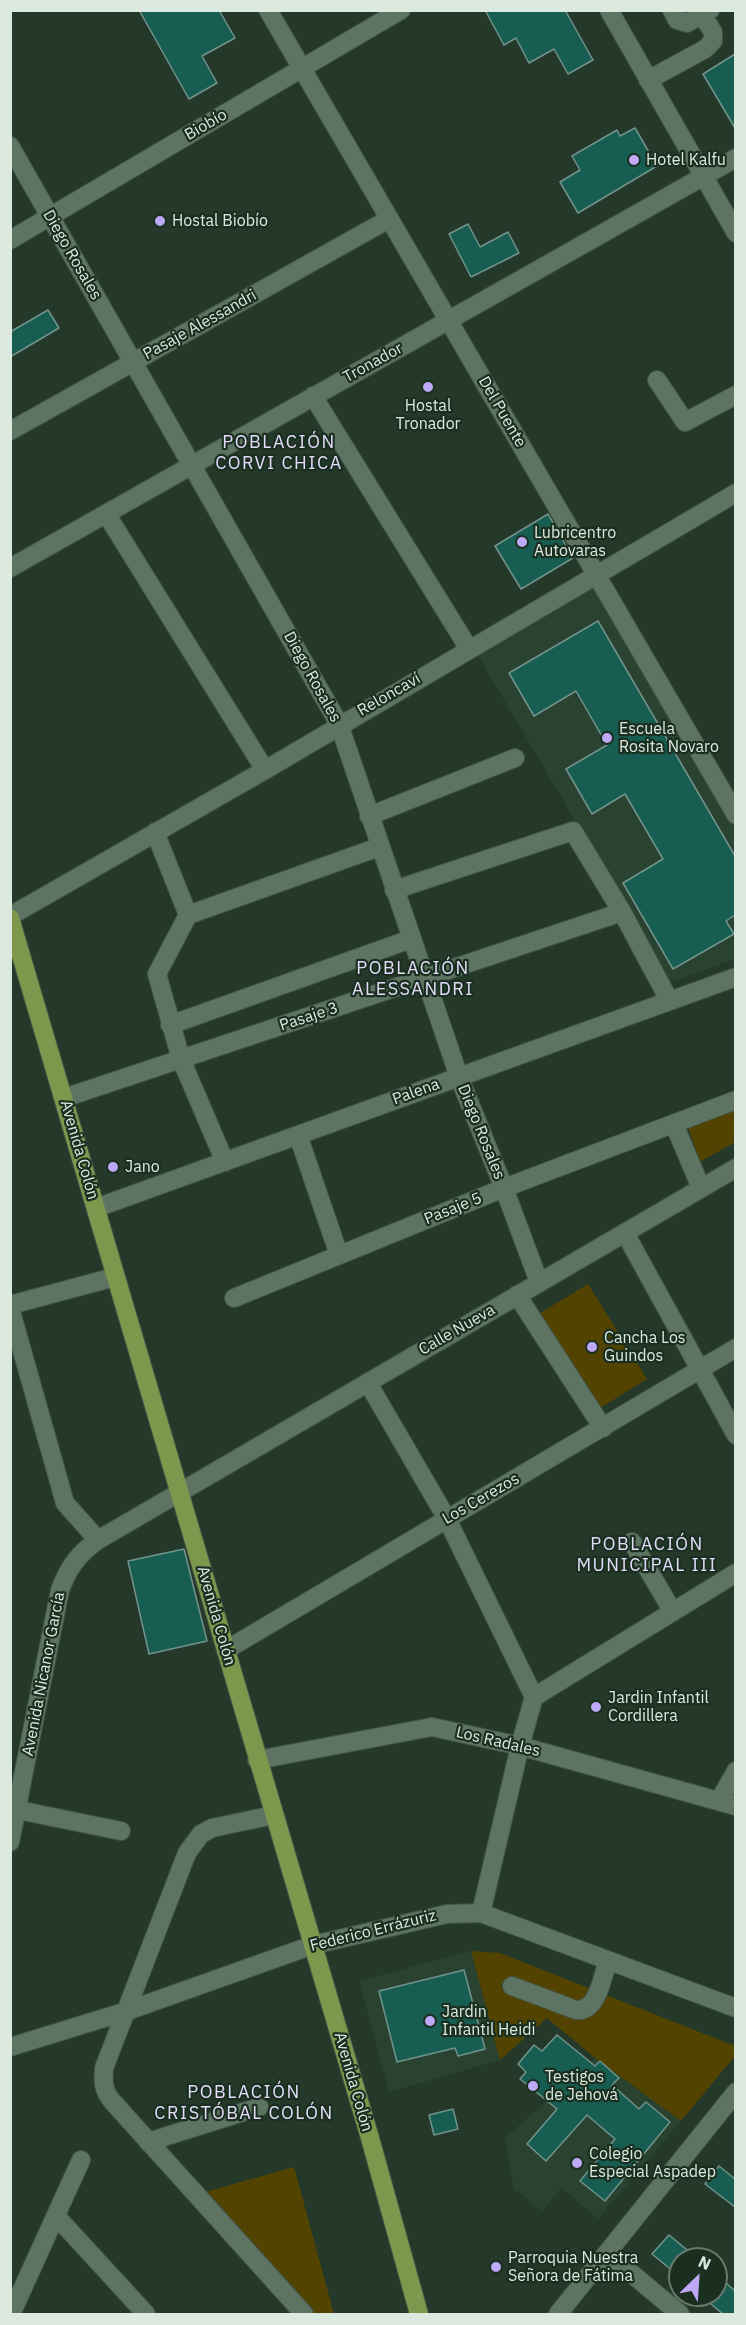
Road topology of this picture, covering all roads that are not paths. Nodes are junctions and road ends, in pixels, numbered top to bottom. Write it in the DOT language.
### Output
graph roads {
  1 [pos="268,10"];
  2 [pos="400,10"];
  3 [pos="609,10"];
  4 [pos="672,10"];
  5 [pos="706,13"];
  6 [pos="302,68"];
  7 [pos="648,80"];
  8 [pos="10,146"];
  9 [pos="735,158"];
  10 [pos="703,176"];
  11 [pos="51,216"];
  12 [pos="389,219"];
  13 [pos="735,233"];
  14 [pos="10,240"];
  15 [pos="448,320"];
  16 [pos="134,362"];
  17 [pos="657,380"];
  18 [pos="735,395"];
  19 [pos="313,396"];
  20 [pos="10,431"];
  21 [pos="192,465"];
  22 [pos="735,493"];
  23 [pos="107,515"];
  24 [pos="10,568"];
  25 [pos="596,574"];
  26 [pos="469,649"];
  27 [pos="339,724"];
  28 [pos="515,758"];
  29 [pos="265,770"];
  30 [pos="735,815"];
  31 [pos="369,816"];
  32 [pos="154,832"];
  33 [pos="379,847"];
  34 [pos="394,890"];
  35 [pos="622,912"];
  36 [pos="188,915"];
  37 [pos="10,917"];
  38 [pos="411,939"];
  39 [pos="735,977"];
  40 [pos="424,978"];
  41 [pos="669,1000"];
  42 [pos="170,1025"];
  43 [pos="181,1059"];
  44 [pos="459,1077"];
  45 [pos="63,1098"];
  46 [pos="735,1101"];
  47 [pos="675,1124"];
  48 [pos="298,1135"];
  49 [pos="225,1162"];
  50 [pos="735,1168"];
  51 [pos="504,1188"];
  52 [pos="701,1188"];
  53 [pos="96,1208"];
  54 [pos="625,1233"];
  55 [pos="339,1255"];
  56 [pos="115,1277"];
  57 [pos="539,1282"];
  58 [pos="517,1295"];
  59 [pos="234,1298"];
  60 [pos="10,1307"];
  61 [pos="735,1348"];
  62 [pos="699,1369"];
  63 [pos="368,1383"];
  64 [pos="603,1428"];
  65 [pos="735,1435"];
  66 [pos="179,1492"];
  67 [pos="447,1519"];
  68 [pos="98,1540"];
  69 [pos="632,1542"];
  70 [pos="735,1573"];
  71 [pos="673,1612"];
  72 [pos="226,1650"];
  73 [pos="534,1697"];
  74 [pos="520,1746"];
  75 [pos="257,1760"];
  76 [pos="735,1771"];
  77 [pos="727,1804"];
  78 [pos="18,1810"];
  79 [pos="274,1815"];
  80 [pos="121,1831"];
  81 [pos="10,1842"];
  82 [pos="481,1913"];
  83 [pos="313,1945"];
  84 [pos="608,1961"];
  85 [pos="512,1986"];
  86 [pos="735,2008"];
  87 [pos="127,2011"];
  88 [pos="10,2047"];
  89 [pos="735,2092"];
  90 [pos="259,2108"];
  91 [pos="148,2142"];
  92 [pos="81,2160"];
  93 [pos="56,2216"];
  94 [pos="607,2253"];
  95 [pos="140,2312"];
  96 [pos="11,2314"];
  97 [pos="304,2314"];
  98 [pos="417,2314"];
  99 [pos="558,2314"];
  100 [pos="680,2314"];
  1 -- 6 [label="street, Del Puente"];
  2 -- 6 [label="street, Biobío"];
  3 -- 7 [label="street"];
  4 -- 5 [label="street"];
  5 -- 7 [label="street"];
  6 -- 11 [label="street, Biobío"];
  6 -- 12 [label="street, Del Puente"];
  7 -- 10 [label="street"];
  8 -- 11 [label="street, Diego Rosales"];
  9 -- 10 [label="street, Tronador"];
  10 -- 13 [label="street"];
  10 -- 15 [label="street, Tronador"];
  11 -- 14 [label="street, Biobío"];
  11 -- 16 [label="street, Diego Rosales"];
  12 -- 15 [label="street, Del Puente"];
  12 -- 16 [label="street, Pasaje Alessandri"];
  15 -- 19 [label="street, Tronador"];
  15 -- 25 [label="street, Del Puente"];
  16 -- 20 [label="street, Pasaje Alessandri"];
  16 -- 21 [label="street, Diego Rosales"];
  17 -- 18 [label="street"];
  19 -- 21 [label="street, Tronador"];
  19 -- 26 [label="street"];
  21 -- 23 [label="street, Tronador"];
  21 -- 27 [label="street, Diego Rosales"];
  22 -- 25 [label="street, Reloncaví"];
  23 -- 24 [label="street, Tronador"];
  23 -- 29 [label="street"];
  25 -- 26 [label="street, Reloncaví"];
  25 -- 30 [label="street, Del Puente"];
  26 -- 27 [label="street, Reloncaví"];
  27 -- 29 [label="street, Reloncaví"];
  27 -- 31 [label="street, Diego Rosales"];
  28 -- 31 [label="street"];
  29 -- 32 [label="street, Reloncaví"];
  31 -- 33 [label="street, Diego Rosales"];
  32 -- 36 [label="street"];
  32 -- 37 [label="street, Reloncaví"];
  33 -- 34 [label="street, Diego Rosales"];
  33 -- 36 [label="street"];
  34 -- 35 [label="street"];
  34 -- 38 [label="street, Diego Rosales"];
  35 -- 40 [label="street, Pasaje 3"];
  35 -- 41 [label="street"];
  36 -- 42 [label="street"];
  37 -- 45 [label="main road, Avenida Colón"];
  38 -- 40 [label="street, Diego Rosales"];
  38 -- 42 [label="street"];
  39 -- 41 [label="street, Palena"];
  40 -- 43 [label="street, Pasaje 3"];
  40 -- 44 [label="street, Diego Rosales"];
  41 -- 44 [label="street, Palena"];
  42 -- 43 [label="street"];
  43 -- 45 [label="street, Pasaje 3"];
  43 -- 49 [label="street"];
  44 -- 48 [label="street, Palena"];
  44 -- 51 [label="street, Diego Rosales"];
  45 -- 53 [label="main road, Avenida Colón"];
  46 -- 47 [label="street, Pasaje 5"];
  47 -- 51 [label="street, Pasaje 5"];
  47 -- 52 [label="street"];
  48 -- 49 [label="street, Palena"];
  48 -- 55 [label="street"];
  49 -- 53 [label="street, Palena"];
  50 -- 52 [label="street, Calle Nueva"];
  51 -- 55 [label="street, Pasaje 5"];
  51 -- 57 [label="street, Diego Rosales"];
  52 -- 54 [label="street, Calle Nueva"];
  53 -- 56 [label="main road, Avenida Colón"];
  54 -- 57 [label="street, Calle Nueva"];
  54 -- 62 [label="street"];
  55 -- 59 [label="street, Pasaje 5"];
  56 -- 60 [label="street"];
  56 -- 66 [label="main road, Avenida Colón"];
  57 -- 58 [label="street, Calle Nueva"];
  58 -- 63 [label="street, Calle Nueva"];
  58 -- 64 [label="street"];
  60 -- 68 [label="street"];
  61 -- 62 [label="street, Los Cerezos"];
  62 -- 64 [label="street, Los Cerezos"];
  62 -- 65 [label="street"];
  63 -- 66 [label="street, Calle Nueva"];
  63 -- 67 [label="street"];
  64 -- 67 [label="street, Los Cerezos"];
  66 -- 68 [label="street, Avenida Nicanor García"];
  66 -- 72 [label="main road, Avenida Colón"];
  67 -- 72 [label="street, Los Cerezos"];
  67 -- 73 [label="street"];
  68 -- 78 [label="street, Avenida Nicanor García"];
  69 -- 71 [label="street"];
  70 -- 71 [label="street"];
  71 -- 73 [label="street"];
  72 -- 75 [label="main road, Avenida Colón"];
  73 -- 74 [label="street"];
  74 -- 75 [label="street, Los Radales"];
  74 -- 77 [label="street, Los Radales"];
  74 -- 82 [label="street"];
  75 -- 79 [label="main road, Avenida Colón"];
  76 -- 77 [label="street"];
  78 -- 80 [label="street"];
  78 -- 81 [label="street, Avenida Nicanor García"];
  79 -- 83 [label="main road, Avenida Colón"];
  79 -- 87 [label="street"];
  82 -- 83 [label="street, Federico Errázuriz"];
  82 -- 84 [label="street, Federico Errázuriz"];
  83 -- 87 [label="street, Federico Errázuriz"];
  83 -- 98 [label="main road, Avenida Colón"];
  84 -- 85 [label="street"];
  84 -- 86 [label="street, Federico Errázuriz"];
  87 -- 88 [label="street, Federico Errázuriz"];
  87 -- 91 [label="street"];
  89 -- 94 [label="street"];
  90 -- 91 [label="street"];
  91 -- 97 [label="street"];
  92 -- 93 [label="street"];
  93 -- 95 [label="street"];
  93 -- 96 [label="street"];
  94 -- 99 [label="street"];
  94 -- 100 [label="street"];
}
